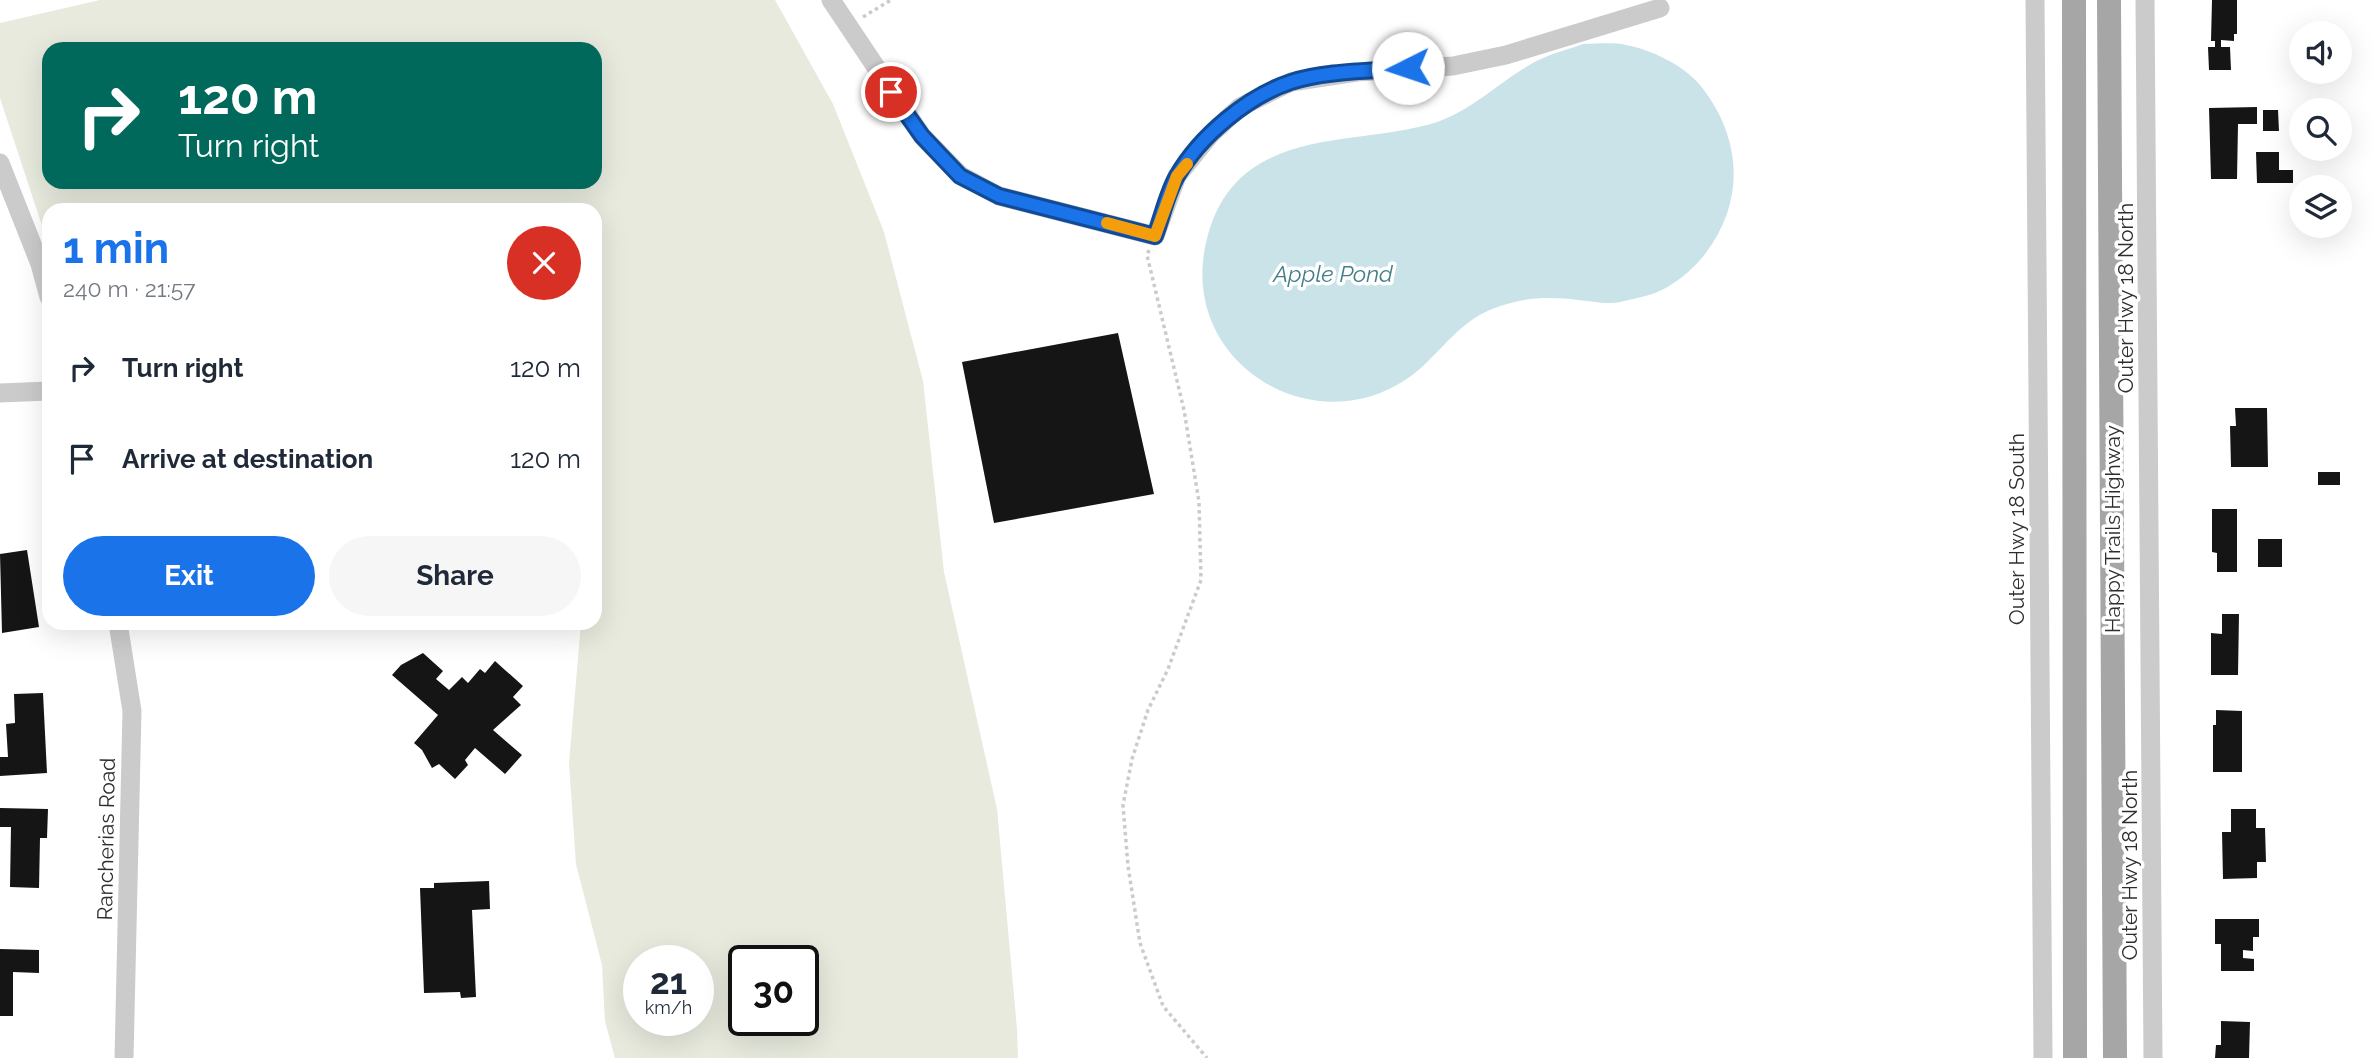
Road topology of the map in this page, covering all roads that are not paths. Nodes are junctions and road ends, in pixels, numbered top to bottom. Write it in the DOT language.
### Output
graph roads {
  1 [pos="831,0"];
  2 [pos="2035,0"];
  3 [pos="2074,0"];
  4 [pos="2109,0"];
  5 [pos="2146,0"];
  6 [pos="1663,3"];
  7 [pos="0,163"];
  8 [pos="42,271"];
  9 [pos="42,391"];
  10 [pos="0,393"];
  11 [pos="119,630"];
  12 [pos="124,1058"];
  13 [pos="2043,1058"];
  14 [pos="2075,1058"];
  15 [pos="2115,1058"];
  16 [pos="2153,1058"];
  1 -- 6 [label="street"];
  2 -- 13 [label="street, Outer Hwy 18 South"];
  3 -- 14 [label="main road, Happy Trails Highway"];
  4 -- 15 [label="main road, Happy Trails Highway"];
  5 -- 16 [label="street, Outer Hwy 18 North"];
  7 -- 8 [label="street"];
  9 -- 10 [label="street"];
  11 -- 12 [label="street, Rancherias Road"];
}
